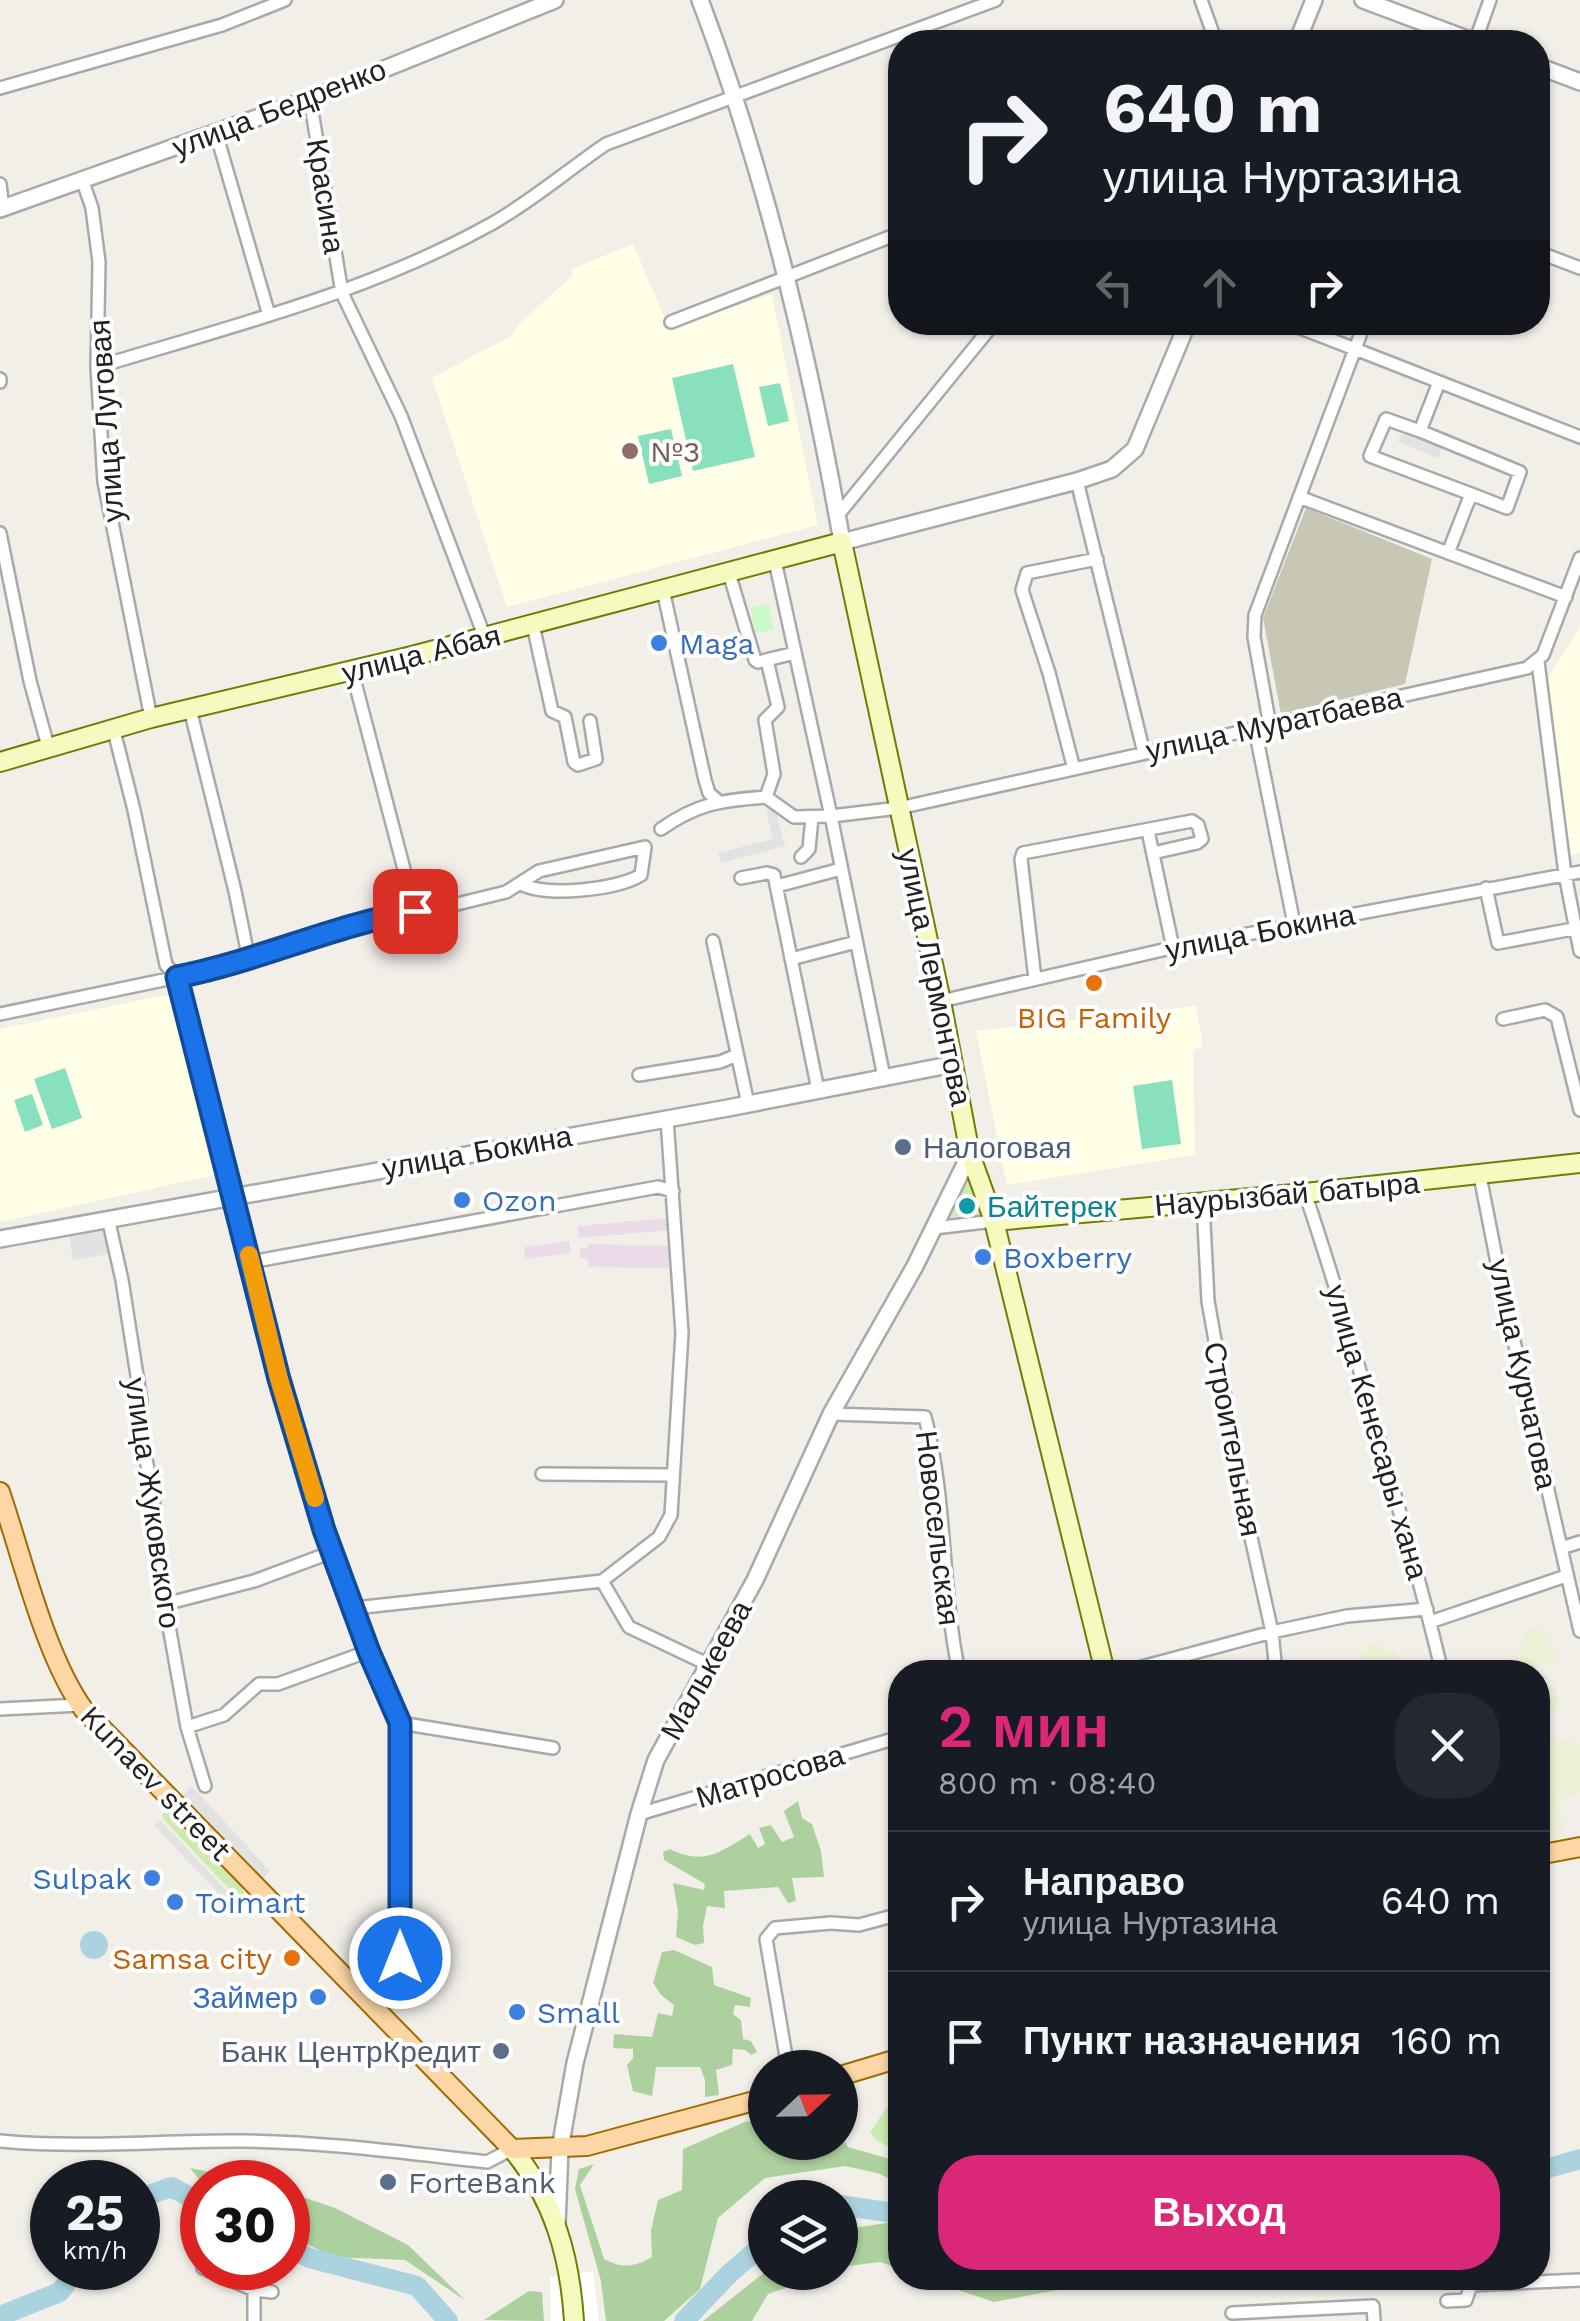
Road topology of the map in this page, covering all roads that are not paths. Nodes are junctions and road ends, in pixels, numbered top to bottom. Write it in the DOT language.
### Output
graph roads {
  1 [pos="285,0"];
  2 [pos="555,0"];
  3 [pos="700,0"];
  4 [pos="996,0"];
  5 [pos="1201,0"];
  6 [pos="1314,0"];
  7 [pos="1363,0"];
  8 [pos="1490,0"];
  9 [pos="916,30"];
  10 [pos="1212,30"];
  11 [pos="1305,30"];
  12 [pos="1443,30"];
  13 [pos="1479,30"];
  14 [pos="888,40"];
  15 [pos="1550,71"];
  16 [pos="1580,82"];
  17 [pos="0,88"];
  18 [pos="736,97"];
  19 [pos="310,98"];
  20 [pos="216,133"];
  21 [pos="83,182"];
  22 [pos="0,184"];
  23 [pos="1,209"];
  24 [pos="888,238"];
  25 [pos="1550,257"];
  26 [pos="1580,268"];
  27 [pos="785,276"];
  28 [pos="342,293"];
  29 [pos="269,315"];
  30 [pos="670,322"];
  31 [pos="984,335"];
  32 [pos="1183,335"];
  33 [pos="1321,335"];
  34 [pos="1360,335"];
  35 [pos="1355,350"];
  36 [pos="98,367"];
  37 [pos="1440,382"];
  38 [pos="1420,431"];
  39 [pos="1580,437"];
  40 [pos="1077,481"];
  41 [pos="1471,494"];
  42 [pos="1299,497"];
  43 [pos="838,515"];
  44 [pos="0,533"];
  45 [pos="842,542"];
  46 [pos="1448,553"];
  47 [pos="1580,558"];
  48 [pos="1096,559"];
  49 [pos="775,560"];
  50 [pos="729,573"];
  51 [pos="664,590"];
  52 [pos="1566,597"];
  53 [pos="533,626"];
  54 [pos="486,638"];
  55 [pos="795,654"];
  56 [pos="767,660"];
  57 [pos="1538,662"];
  58 [pos="352,671"];
  59 [pos="190,709"];
  60 [pos="151,718"];
  61 [pos="590,721"];
  62 [pos="1270,726"];
  63 [pos="1255,729"];
  64 [pos="114,731"];
  65 [pos="49,750"];
  66 [pos="1144,753"];
  67 [pos="0,762"];
  68 [pos="1074,769"];
  69 [pos="766,797"];
  70 [pos="718,801"];
  71 [pos="900,808"];
  72 [pos="830,816"];
  73 [pos="812,817"];
  74 [pos="661,829"];
  75 [pos="1148,830"];
  76 [pos="1153,852"];
  77 [pos="801,857"];
  78 [pos="842,868"];
  79 [pos="1580,872"];
  80 [pos="1565,874"];
  81 [pos="740,878"];
  82 [pos="521,884"];
  83 [pos="777,886"];
  84 [pos="1486,888"];
  85 [pos="415,911"];
  86 [pos="1294,924"];
  87 [pos="1574,929"];
  88 [pos="713,941"];
  89 [pos="856,942"];
  90 [pos="1173,948"];
  91 [pos="1580,951"];
  92 [pos="792,959"];
  93 [pos="248,960"];
  94 [pos="177,977"];
  95 [pos="1035,979"];
  96 [pos="941,1001"];
  97 [pos="0,1014"];
  98 [pos="1503,1019"];
  99 [pos="737,1054"];
  100 [pos="954,1064"];
  101 [pos="638,1076"];
  102 [pos="884,1077"];
  103 [pos="818,1090"];
  104 [pos="748,1104"];
  105 [pos="1580,1110"];
  106 [pos="667,1119"];
  107 [pos="970,1154"];
  108 [pos="1580,1163"];
  109 [pos="1480,1176"];
  110 [pos="673,1191"];
  111 [pos="1305,1193"];
  112 [pos="234,1195"];
  113 [pos="1203,1203"];
  114 [pos="108,1218"];
  115 [pos="994,1221"];
  116 [pos="934,1228"];
  117 [pos="0,1239"];
  118 [pos="251,1262"];
  119 [pos="831,1414"];
  120 [pos="542,1474"];
  121 [pos="673,1475"];
  122 [pos="0,1492"];
  123 [pos="1580,1542"];
  124 [pos="1561,1548"];
  125 [pos="332,1552"];
  126 [pos="1566,1576"];
  127 [pos="602,1581"];
  128 [pos="165,1604"];
  129 [pos="355,1608"];
  130 [pos="1429,1615"];
  131 [pos="1580,1631"];
  132 [pos="1272,1632"];
  133 [pos="369,1652"];
  134 [pos="957,1660"];
  135 [pos="1102,1660"];
  136 [pos="1168,1660"];
  137 [pos="1275,1660"];
  138 [pos="1439,1660"];
  139 [pos="707,1664"];
  140 [pos="80,1706"];
  141 [pos="0,1709"];
  142 [pos="400,1723"];
  143 [pos="187,1726"];
  144 [pos="888,1741"];
  145 [pos="553,1748"];
  146 [pos="205,1786"];
  147 [pos="639,1814"];
  148 [pos="1580,1848"];
  149 [pos="1550,1853"];
  150 [pos="888,1917"];
  151 [pos="361,1994"];
  152 [pos="785,2050"];
  153 [pos="888,2062"];
  154 [pos="858,2071"];
  155 [pos="748,2103"];
  156 [pos="0,2141"];
  157 [pos="512,2149"];
  158 [pos="560,2149"];
  159 [pos="557,2225"];
  160 [pos="1580,2280"];
  161 [pos="1550,2281"];
  162 [pos="254,2290"];
  163 [pos="1469,2290"];
  164 [pos="272,2292"];
  165 [pos="1447,2301"];
  166 [pos="1232,2313"];
  167 [pos="254,2321"];
  168 [pos="574,2321"];
  169 [pos="1374,2321"];
  1 -- 17 [label="street"];
  2 -- 19 [label="street, улица Бедренко"];
  3 -- 18 [label="street, улица Лермонтова"];
  4 -- 9 [label="street"];
  5 -- 10 [label="street"];
  6 -- 11 [label="street"];
  7 -- 12 [label="street"];
  8 -- 13 [label="street"];
  14 -- 18 [label="street"];
  15 -- 16 [label="street"];
  18 -- 27 [label="street, улица Лермонтова"];
  18 -- 28 [label="street"];
  19 -- 20 [label="street, улица Бедренко"];
  19 -- 28 [label="street, Красина"];
  20 -- 21 [label="street, улица Бедренко"];
  20 -- 29 [label="street"];
  21 -- 23 [label="street, улица Бедренко"];
  21 -- 36 [label="street, улица Луговая"];
  22 -- 23 [label="street"];
  24 -- 27 [label="street"];
  25 -- 26 [label="street"];
  27 -- 30 [label="street"];
  27 -- 43 [label="street, улица Лермонтова"];
  28 -- 29 [label="street"];
  28 -- 54 [label="street, Красина"];
  29 -- 36 [label="street"];
  31 -- 43 [label="street"];
  32 -- 40 [label="street"];
  33 -- 35 [label="street"];
  34 -- 35 [label="street"];
  35 -- 37 [label="street"];
  35 -- 42 [label="street"];
  36 -- 60 [label="street, улица Луговая"];
  37 -- 38 [label="street"];
  37 -- 39 [label="street"];
  38 -- 41 [label="street"];
  38 -- 41 [label="street"];
  40 -- 45 [label="street"];
  40 -- 48 [label="street"];
  41 -- 46 [label="street"];
  42 -- 46 [label="street"];
  42 -- 62 [label="street"];
  43 -- 45 [label="street, улица Лермонтова"];
  44 -- 65 [label="street"];
  45 -- 49 [label="main road, улица Абая"];
  45 -- 71 [label="main road, улица Лермонтова"];
  46 -- 52 [label="street"];
  47 -- 52 [label="street"];
  48 -- 66 [label="street"];
  48 -- 68 [label="street"];
  49 -- 50 [label="main road, улица Абая"];
  49 -- 55 [label="street"];
  50 -- 51 [label="main road, улица Абая"];
  50 -- 56 [label="street"];
  51 -- 53 [label="main road, улица Абая"];
  51 -- 70 [label="street"];
  52 -- 57 [label="street"];
  53 -- 54 [label="main road, улица Абая"];
  53 -- 61 [label="street"];
  54 -- 58 [label="main road, улица Абая"];
  55 -- 56 [label="street"];
  55 -- 72 [label="street"];
  56 -- 69 [label="street"];
  57 -- 62 [label="street, улица Муратбаева"];
  57 -- 80 [label="street"];
  58 -- 59 [label="main road, улица Абая"];
  58 -- 85 [label="street"];
  59 -- 60 [label="main road, улица Абая"];
  59 -- 93 [label="street"];
  60 -- 64 [label="main road, улица Абая"];
  62 -- 63 [label="street, улица Муратбаева"];
  63 -- 66 [label="street, улица Муратбаева"];
  63 -- 86 [label="street"];
  64 -- 65 [label="main road, улица Абая"];
  64 -- 94 [label="street"];
  65 -- 67 [label="main road, улица Абая"];
  66 -- 68 [label="street, улица Муратбаева"];
  68 -- 71 [label="street, улица Муратбаева"];
  69 -- 70 [label="street"];
  69 -- 73 [label="street"];
  70 -- 74 [label="street"];
  71 -- 72 [label="street, улица Муратбаева"];
  71 -- 96 [label="main road, улица Лермонтова"];
  72 -- 73 [label="street, улица Муратбаева"];
  72 -- 78 [label="street"];
  73 -- 77 [label="street"];
  75 -- 76 [label="street"];
  75 -- 76 [label="street"];
  75 -- 95 [label="street"];
  76 -- 90 [label="street"];
  78 -- 83 [label="street"];
  78 -- 89 [label="street"];
  79 -- 80 [label="street, улица Бокина"];
  80 -- 84 [label="street, улица Бокина"];
  80 -- 87 [label="street"];
  81 -- 83 [label="street"];
  82 -- 82 [label="street"];
  82 -- 85 [label="street"];
  83 -- 92 [label="street"];
  84 -- 86 [label="street, улица Бокина"];
  84 -- 87 [label="street"];
  85 -- 93 [label="street"];
  86 -- 90 [label="street, улица Бокина"];
  87 -- 91 [label="street"];
  88 -- 99 [label="street"];
  89 -- 92 [label="street"];
  89 -- 102 [label="street"];
  90 -- 95 [label="street, улица Бокина"];
  92 -- 103 [label="street"];
  93 -- 94 [label="street"];
  94 -- 97 [label="street"];
  94 -- 112 [label="street"];
  95 -- 96 [label="street, улица Бокина"];
  96 -- 100 [label="main road, улица Лермонтова"];
  98 -- 105 [label="street"];
  99 -- 101 [label="street"];
  99 -- 104 [label="street"];
  100 -- 102 [label="street, улица Бокина"];
  100 -- 107 [label="main road, улица Лермонтова"];
  102 -- 103 [label="street, улица Бокина"];
  103 -- 104 [label="street, улица Бокина"];
  104 -- 106 [label="street, улица Бокина"];
  106 -- 110 [label="street"];
  106 -- 112 [label="street, улица Бокина"];
  107 -- 115 [label="main road, улица Лермонтова"];
  107 -- 116 [label="street, Малькеева"];
  108 -- 109 [label="main road, Наурызбай батыра"];
  109 -- 111 [label="main road, Наурызбай батыра"];
  109 -- 124 [label="street, улица Курчатова"];
  110 -- 118 [label="street"];
  110 -- 121 [label="street"];
  111 -- 113 [label="main road, Наурызбай батыра"];
  111 -- 130 [label="street, улица Кенесары хана"];
  112 -- 114 [label="street, улица Бокина"];
  112 -- 118 [label="street"];
  113 -- 115 [label="main road, Наурызбай батыра"];
  113 -- 132 [label="street, Строительная"];
  114 -- 117 [label="street, улица Бокина"];
  114 -- 128 [label="street, улица Жуковского"];
  115 -- 116 [label="street"];
  115 -- 135 [label="main road, улица Лермонтова"];
  116 -- 119 [label="street, Малькеева"];
  118 -- 125 [label="street"];
  119 -- 134 [label="street, Новосельская"];
  119 -- 139 [label="street, Малькеева"];
  120 -- 121 [label="street"];
  121 -- 127 [label="street"];
  122 -- 140 [label="main road, Kunaev street"];
  123 -- 124 [label="street"];
  124 -- 126 [label="street, улица Курчатова"];
  125 -- 128 [label="street"];
  125 -- 129 [label="street"];
  126 -- 130 [label="street"];
  126 -- 131 [label="street, улица Курчатова"];
  127 -- 129 [label="street"];
  127 -- 139 [label="street"];
  128 -- 143 [label="street, улица Жуковского"];
  129 -- 133 [label="street"];
  130 -- 132 [label="street"];
  130 -- 138 [label="street, улица Кенесары хана"];
  132 -- 136 [label="street"];
  132 -- 137 [label="street, Строительная"];
  133 -- 142 [label="street"];
  133 -- 143 [label="street"];
  139 -- 147 [label="street, Малькеева"];
  140 -- 141 [label="street"];
  140 -- 151 [label="main road, Kunaev street"];
  142 -- 145 [label="street"];
  142 -- 151 [label="street"];
  143 -- 146 [label="street, улица Жуковского"];
  144 -- 147 [label="street, Матросова"];
  147 -- 158 [label="street, Малькеева"];
  148 -- 149 [label="main road"];
  150 -- 152 [label="street"];
  151 -- 157 [label="main road, Kunaev street"];
  153 -- 154 [label="main road"];
  155 -- 158 [label="main road"];
  156 -- 157 [label="street"];
  157 -- 158 [label="main road"];
  157 -- 159 [label="main road, Kunaev street"];
  158 -- 159 [label="street, Малькеева"];
  159 -- 168 [label="main road, Kunaev street"];
  160 -- 161 [label="street"];
  162 -- 164 [label="street"];
  162 -- 167 [label="street"];
  163 -- 165 [label="street"];
  166 -- 169 [label="street"];
}
